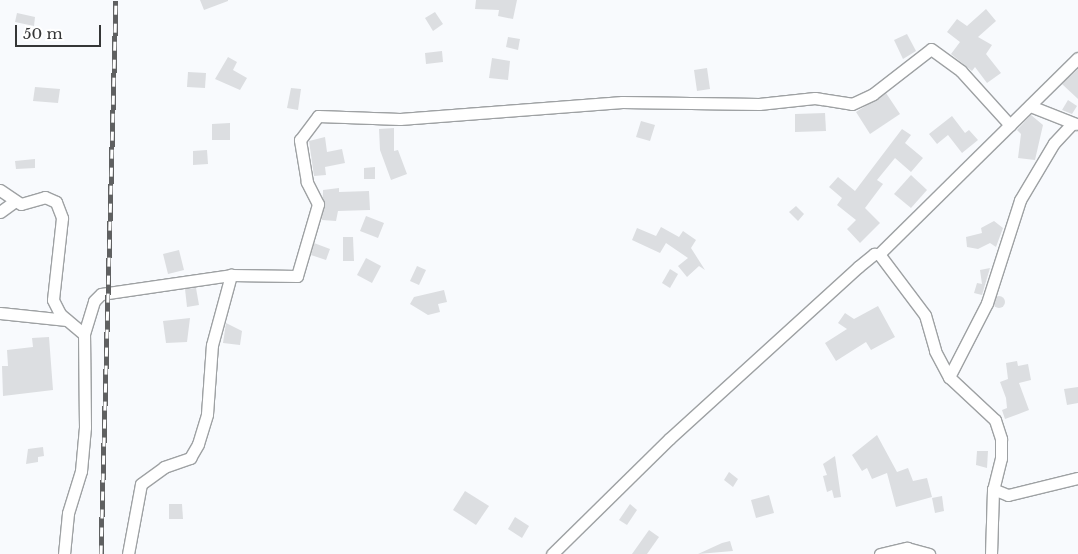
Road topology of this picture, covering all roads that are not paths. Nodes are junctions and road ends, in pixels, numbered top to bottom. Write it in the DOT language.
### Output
graph roads {
  1 [pos="1078,58"];
  2 [pos="1030,106"];
  3 [pos="1074,124"];
  4 [pos="1010,125"];
  5 [pos="0,190"];
  6 [pos="14,202"];
  7 [pos="0,212"];
  8 [pos="879,254"];
  9 [pos="231,274"];
  10 [pos="0,313"];
  11 [pos="67,320"];
  12 [pos="84,334"];
  13 [pos="949,377"];
  14 [pos="1078,478"];
  15 [pos="993,489"];
  16 [pos="64,554"];
  17 [pos="128,554"];
  18 [pos="552,554"];
  19 [pos="880,554"];
  20 [pos="929,554"];
  21 [pos="991,554"];
  1 -- 2 [label="street"];
  2 -- 3 [label="street"];
  2 -- 4 [label="street"];
  3 -- 13 [label="street"];
  4 -- 8 [label="street"];
  4 -- 9 [label="street"];
  5 -- 6 [label="street"];
  6 -- 7 [label="street"];
  6 -- 11 [label="street"];
  8 -- 13 [label="street"];
  8 -- 18 [label="street"];
  9 -- 12 [label="street"];
  9 -- 17 [label="street"];
  10 -- 11 [label="street"];
  11 -- 12 [label="street"];
  12 -- 16 [label="street"];
  13 -- 15 [label="street"];
  14 -- 15 [label="street"];
  15 -- 21 [label="street"];
  19 -- 20 [label="street"];
}
